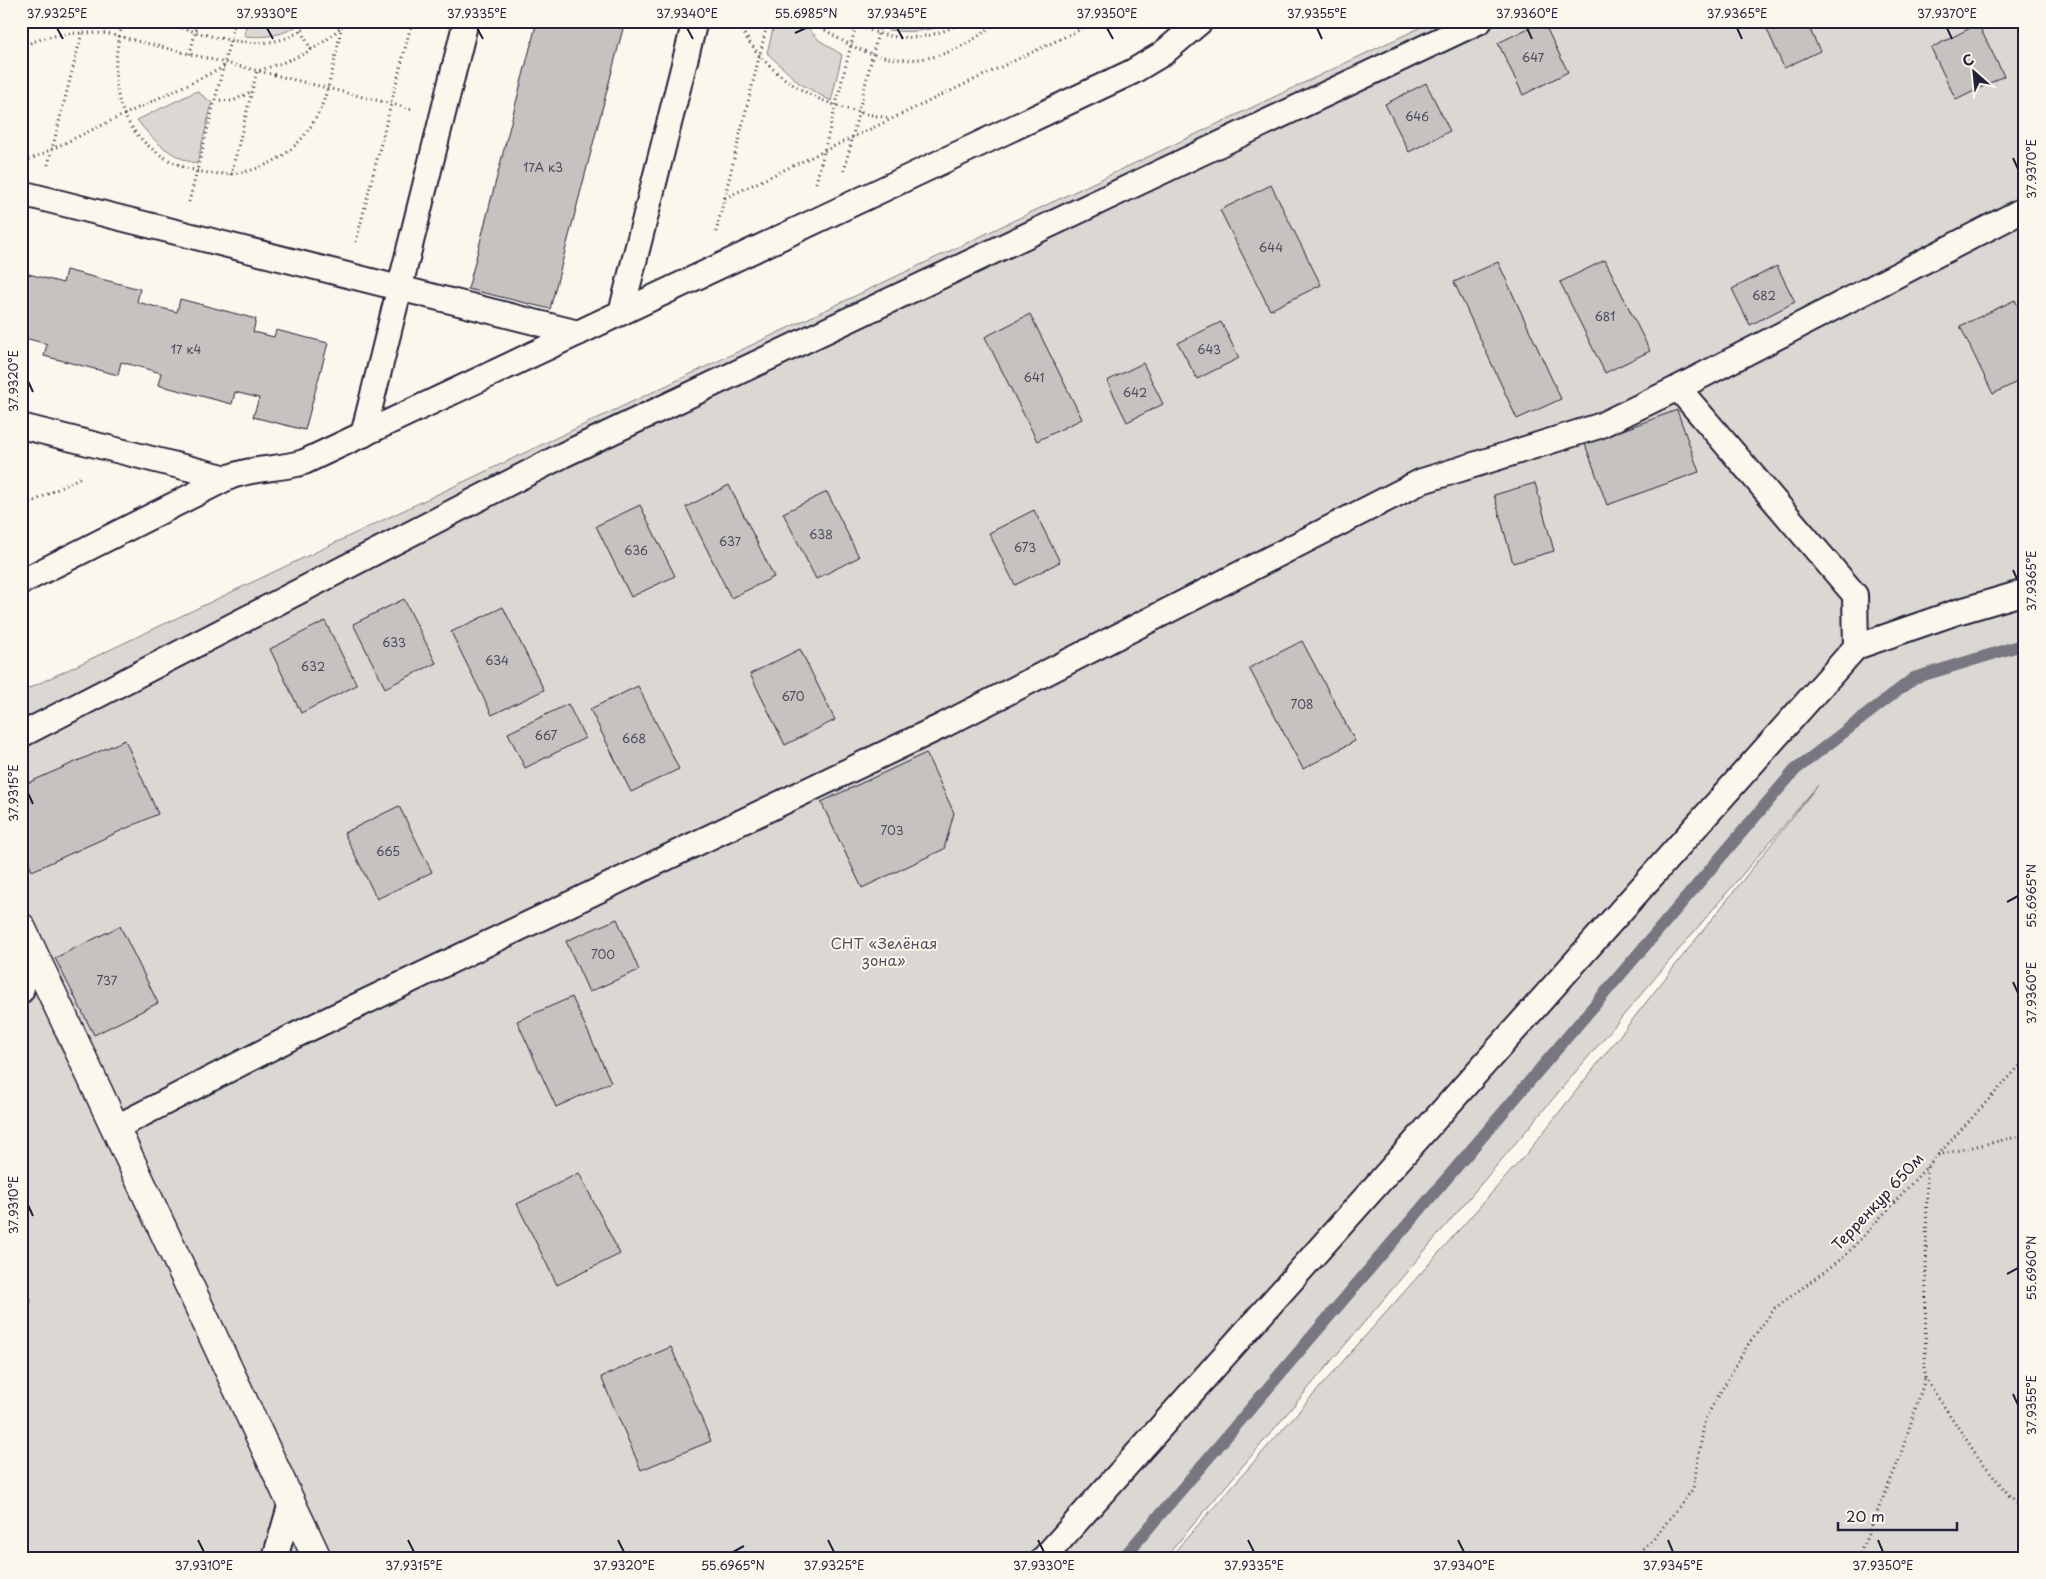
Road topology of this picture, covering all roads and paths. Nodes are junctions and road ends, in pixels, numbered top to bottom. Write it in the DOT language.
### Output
graph roads {
  1 [pos="85,21"];
  2 [pos="123,21"];
  3 [pos="158,21"];
  4 [pos="198,21"];
  5 [pos="235,21"];
  6 [pos="312,21"];
  7 [pos="343,21"];
  8 [pos="412,21"];
  9 [pos="466,21"];
  10 [pos="695,21"];
  11 [pos="737,21"];
  12 [pos="768,21"];
  13 [pos="813,21"];
  14 [pos="881,21"];
  15 [pos="962,21"];
  16 [pos="998,21"];
  17 [pos="1098,21"];
  18 [pos="1201,21"];
  19 [pos="1480,21"];
  20 [pos="857,22"];
  21 [pos="342,27"];
  22 [pos="196,31"];
  23 [pos="301,31"];
  24 [pos="82,32"];
  25 [pos="878,34"];
  26 [pos="119,36"];
  27 [pos="230,40"];
  28 [pos="21,47"];
  29 [pos="850,47"];
  30 [pos="312,51"];
  31 [pos="190,54"];
  32 [pos="760,54"];
  33 [pos="873,55"];
  34 [pos="224,65"];
  35 [pos="257,71"];
  36 [pos="327,88"];
  37 [pos="252,90"];
  38 [pos="215,100"];
  39 [pos="391,104"];
  40 [pos="835,107"];
  41 [pos="125,114"];
  42 [pos="858,114"];
  43 [pos="441,117"];
  44 [pos="891,119"];
  45 [pos="853,137"];
  46 [pos="52,149"];
  47 [pos="824,150"];
  48 [pos="21,164"];
  49 [pos="197,172"];
  50 [pos="231,175"];
  51 [pos="31,195"];
  52 [pos="724,198"];
  53 [pos="2025,209"];
  54 [pos="834,212"];
  55 [pos="805,226"];
  56 [pos="182,232"];
  57 [pos="705,273"];
  58 [pos="348,274"];
  59 [pos="399,287"];
  60 [pos="621,313"];
  61 [pos="578,334"];
  62 [pos="1678,388"];
  63 [pos="21,426"];
  64 [pos="363,435"];
  65 [pos="128,453"];
  66 [pos="227,478"];
  67 [pos="21,488"];
  68 [pos="30,503"];
  69 [pos="21,508"];
  70 [pos="21,582"];
  71 [pos="2025,592"];
  72 [pos="1856,647"];
  73 [pos="21,735"];
  74 [pos="27,938"];
  75 [pos="21,992"];
  76 [pos="2025,1060"];
  77 [pos="115,1128"];
  78 [pos="2025,1135"];
  79 [pos="1937,1156"];
  80 [pos="1927,1167"];
  81 [pos="1925,1378"];
  82 [pos="291,1503"];
  83 [pos="2025,1510"];
  84 [pos="275,1558"];
  85 [pos="316,1558"];
  86 [pos="1044,1558"];
  87 [pos="1630,1558"];
  88 [pos="1858,1558"];
  1 -- 24 [label="path"];
  2 -- 26 [label="path"];
  3 -- 22 [label="path"];
  4 -- 22 [label="path"];
  5 -- 27 [label="path"];
  6 -- 23 [label="path"];
  7 -- 21 [label="path"];
  8 -- 39 [label="path"];
  9 -- 43 [label="lane"];
  10 -- 60 [label="lane"];
  11 -- 32 [label="path"];
  12 -- 32 [label="path"];
  13 -- 29 [label="path"];
  14 -- 25 [label="path"];
  15 -- 25 [label="path"];
  16 -- 33 [label="path"];
  17 -- 44 [label="path"];
  18 -- 54 [label="lane"];
  19 -- 73 [label="lane"];
  20 -- 25 [label="path"];
  20 -- 29 [label="path"];
  21 -- 30 [label="path"];
  21 -- 36 [label="path"];
  22 -- 27 [label="path"];
  22 -- 31 [label="path"];
  23 -- 27 [label="path"];
  23 -- 30 [label="path"];
  24 -- 26 [label="path"];
  24 -- 28 [label="path"];
  24 -- 46 [label="path"];
  25 -- 33 [label="path"];
  26 -- 31 [label="path"];
  26 -- 41 [label="path"];
  27 -- 34 [label="path"];
  29 -- 33 [label="path"];
  29 -- 40 [label="path"];
  30 -- 35 [label="path"];
  31 -- 34 [label="path"];
  32 -- 40 [label="path"];
  32 -- 52 [label="path"];
  33 -- 42 [label="path"];
  34 -- 35 [label="path"];
  34 -- 38 [label="path"];
  34 -- 41 [label="path"];
  35 -- 36 [label="path"];
  35 -- 37 [label="path"];
  36 -- 39 [label="path"];
  36 -- 50 [label="path"];
  37 -- 38 [label="path"];
  37 -- 50 [label="path"];
  38 -- 49 [label="path"];
  39 -- 43 [label="path"];
  39 -- 58 [label="path"];
  40 -- 42 [label="path"];
  40 -- 47 [label="path"];
  41 -- 46 [label="path"];
  41 -- 49 [label="path"];
  42 -- 44 [label="path"];
  42 -- 45 [label="path"];
  43 -- 59 [label="lane"];
  44 -- 45 [label="path"];
  45 -- 47 [label="path"];
  45 -- 54 [label="path"];
  46 -- 48 [label="path"];
  46 -- 51 [label="path"];
  47 -- 52 [label="path"];
  47 -- 55 [label="path"];
  49 -- 50 [label="path"];
  49 -- 56 [label="path"];
  51 -- 56 [label="lane"];
  52 -- 57 [label="path"];
  53 -- 62 [label="lane"];
  54 -- 55 [label="lane"];
  55 -- 57 [label="lane"];
  56 -- 58 [label="lane"];
  57 -- 60 [label="lane"];
  58 -- 59 [label="lane"];
  59 -- 61 [label="lane"];
  59 -- 64 [label="lane"];
  60 -- 61 [label="lane"];
  61 -- 64 [label="lane"];
  62 -- 72 [label="lane"];
  62 -- 77 [label="lane"];
  63 -- 65 [label="lane"];
  64 -- 66 [label="lane"];
  65 -- 66 [label="lane"];
  65 -- 68 [label="path"];
  66 -- 70 [label="lane"];
  67 -- 68 [label="path"];
  68 -- 69 [label="path"];
  71 -- 72 [label="lane"];
  72 -- 86 [label="lane"];
  74 -- 75 [label="lane"];
  74 -- 77 [label="street"];
  76 -- 79 [label="path, Терренкур 650м"];
  77 -- 82 [label="street"];
  78 -- 79 [label="path"];
  79 -- 80 [label="path, Терренкур 650м"];
  80 -- 81 [label="path"];
  80 -- 87 [label="path, Терренкур 650м"];
  81 -- 83 [label="path"];
  81 -- 88 [label="path"];
  82 -- 84 [label="lane"];
  82 -- 85 [label="street"];
}
